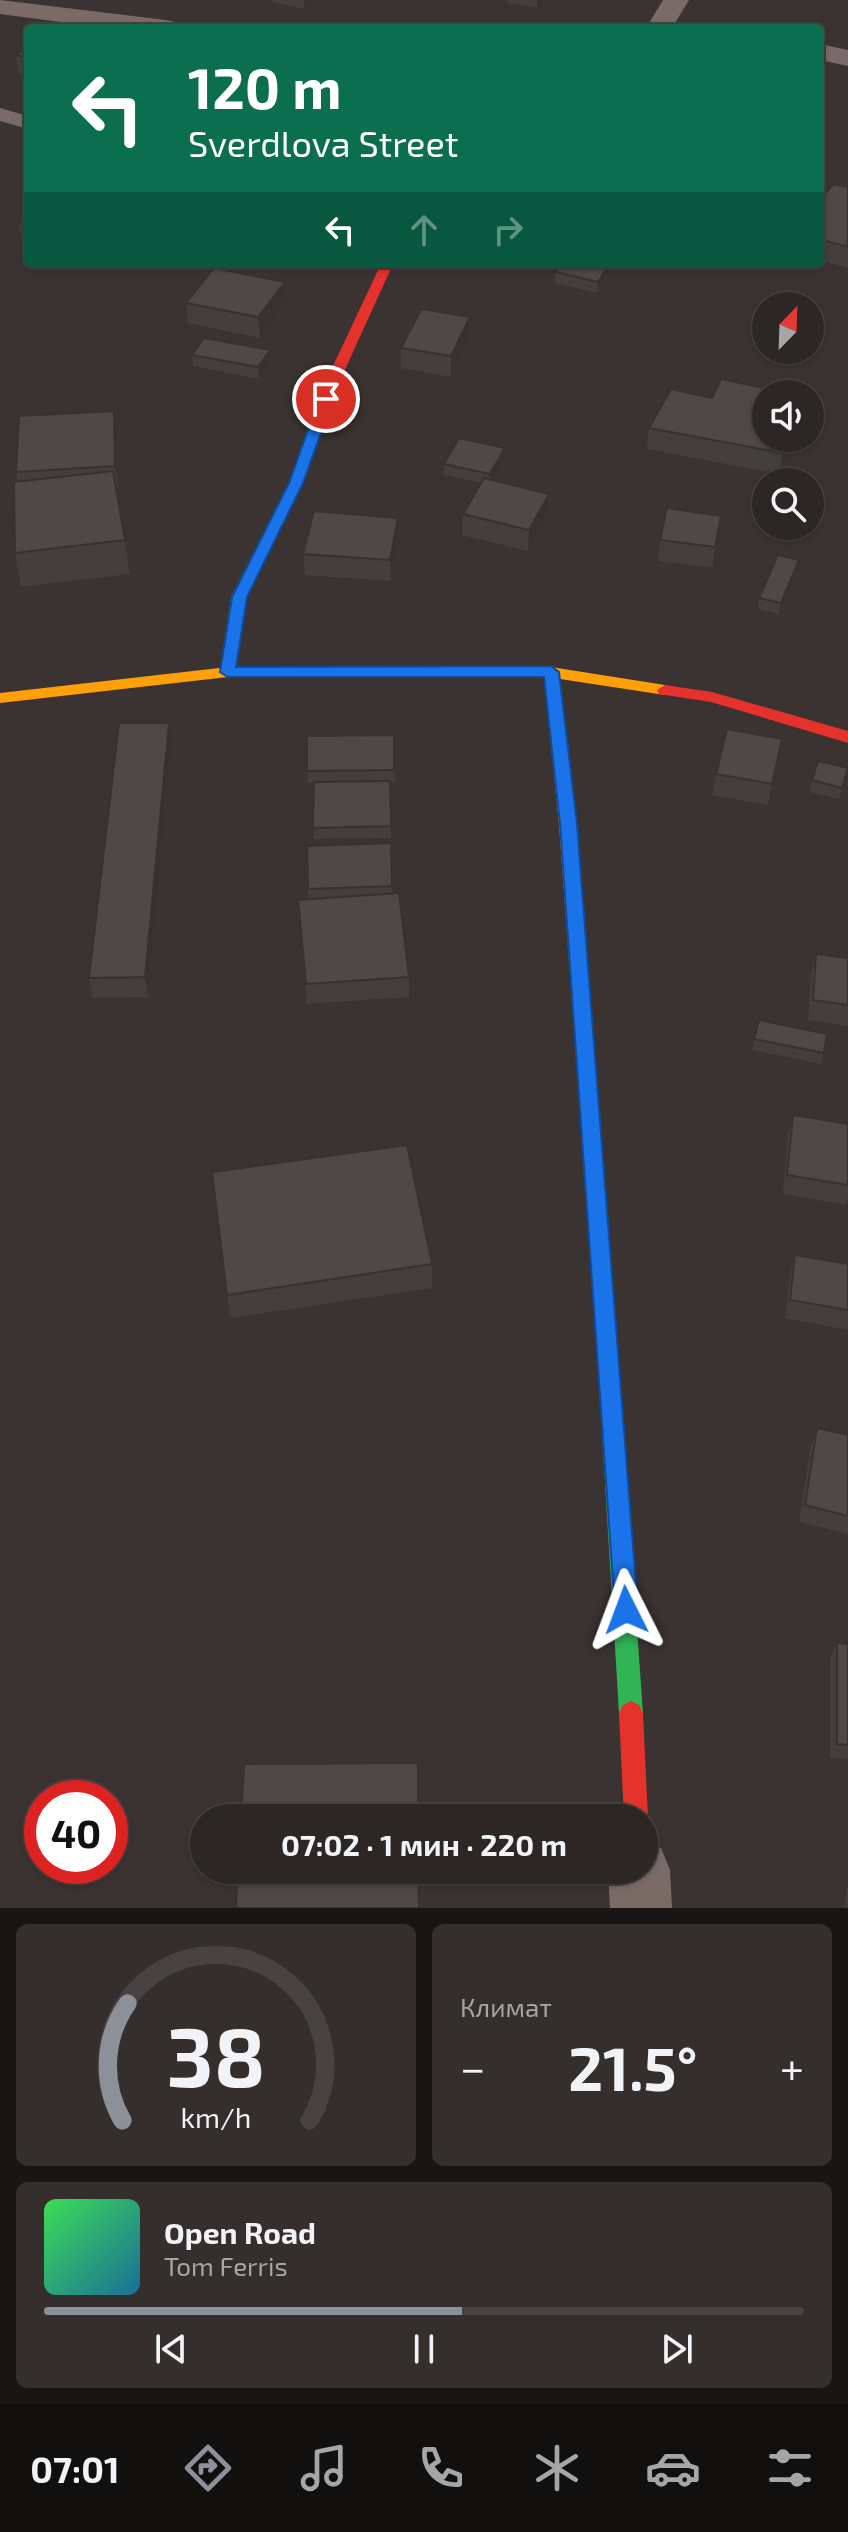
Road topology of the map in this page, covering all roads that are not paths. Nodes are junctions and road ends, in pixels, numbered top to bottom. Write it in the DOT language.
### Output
graph roads {
  1 [pos="676,0"];
  2 [pos="0,6"];
  3 [pos="136,24"];
  4 [pos="661,24"];
  5 [pos="824,53"];
  6 [pos="848,58"];
  7 [pos="0,114"];
  8 [pos="24,122"];
  9 [pos="385,268"];
  10 [pos="228,672"];
  11 [pos="551,672"];
  12 [pos="0,698"];
  13 [pos="848,737"];
  14 [pos="635,1804"];
  15 [pos="640,1884"];
  16 [pos="641,1908"];
  1 -- 4 [label="street"];
  2 -- 3 [label="street"];
  5 -- 6 [label="street"];
  7 -- 8 [label="lane"];
  9 -- 10 [label="street"];
  10 -- 11 [label="street"];
  10 -- 12 [label="street"];
  11 -- 13 [label="street"];
  11 -- 14 [label="street"];
  15 -- 16 [label="street"];
}
